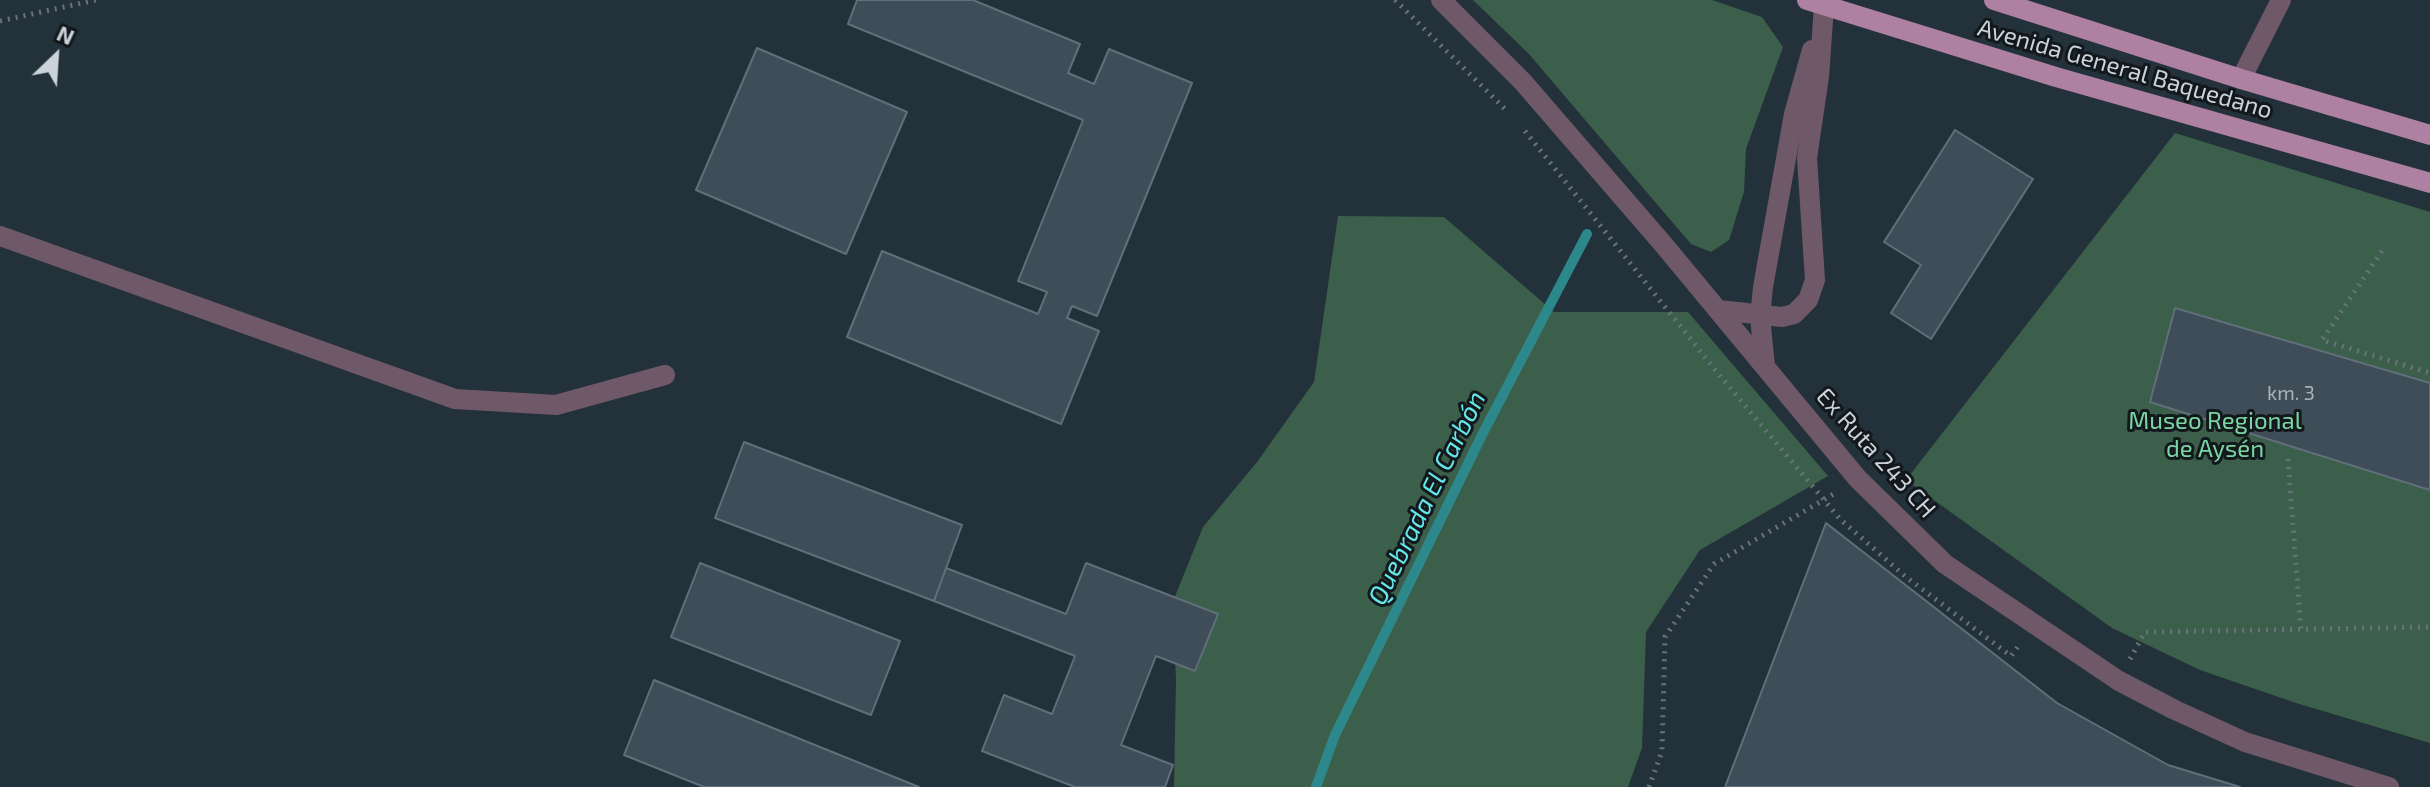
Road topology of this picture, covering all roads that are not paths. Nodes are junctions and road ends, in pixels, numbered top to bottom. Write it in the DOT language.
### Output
graph roads {
  1 [pos="1441,0"];
  2 [pos="1994,0"];
  3 [pos="2281,0"];
  4 [pos="1819,2"];
  5 [pos="2241,79"];
  6 [pos="2430,135"];
  7 [pos="2430,183"];
  8 [pos="0,236"];
  9 [pos="1719,310"];
  10 [pos="1760,317"];
  11 [pos="1765,366"];
  12 [pos="665,375"];
  13 [pos="2389,787"];
  1 -- 9 [label="street, Ex Ruta 243 CH"];
  2 -- 5 [label="main road, Avenida General Baquedano"];
  3 -- 5 [label="street"];
  4 -- 7 [label="main road, Avenida General Baquedano"];
  4 -- 10 [label="street"];
  4 -- 10 [label="street"];
  5 -- 6 [label="main road, Avenida General Baquedano"];
  8 -- 12 [label="street"];
  9 -- 10 [label="street"];
  9 -- 11 [label="street, Ex Ruta 243 CH"];
  10 -- 11 [label="street"];
  11 -- 13 [label="street, Ex Ruta 243 CH"];
}
